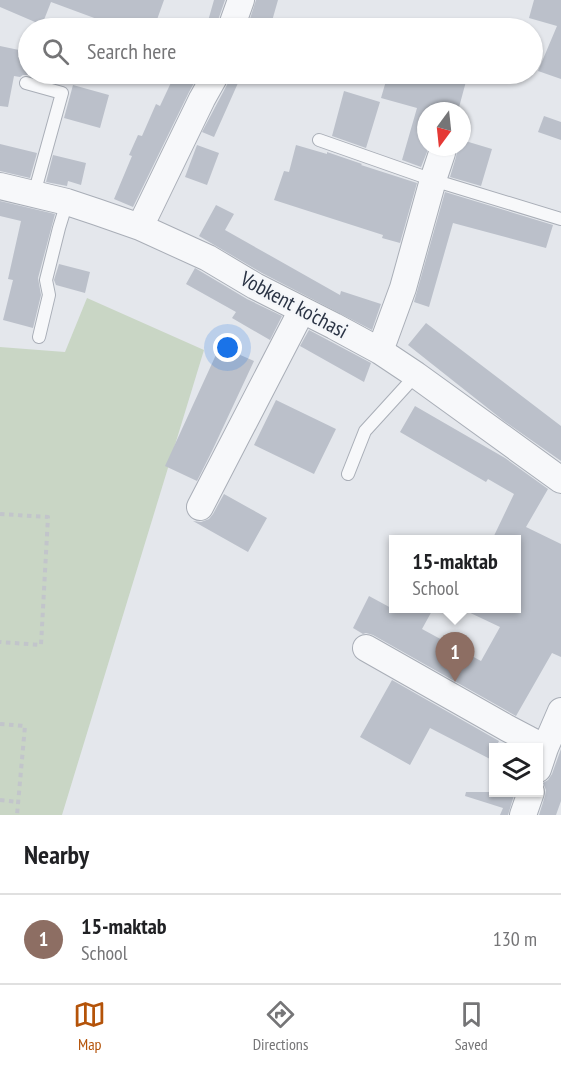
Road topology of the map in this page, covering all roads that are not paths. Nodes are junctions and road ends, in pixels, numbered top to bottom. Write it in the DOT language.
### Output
graph roads {
  1 [pos="241,0"];
  2 [pos="235,18"];
  3 [pos="30,84"];
  4 [pos="210,84"];
  5 [pos="319,140"];
  6 [pos="441,156"];
  7 [pos="433,180"];
  8 [pos="0,186"];
  9 [pos="34,194"];
  10 [pos="67,202"];
  11 [pos="561,219"];
  12 [pos="140,228"];
  13 [pos="302,310"];
  14 [pos="39,337"];
  15 [pos="380,351"];
  16 [pos="416,375"];
  17 [pos="348,474"];
  18 [pos="561,480"];
  19 [pos="200,507"];
  20 [pos="366,648"];
  21 [pos="561,711"];
  22 [pos="524,743"];
  23 [pos="543,756"];
  24 [pos="529,797"];
  25 [pos="524,815"];
  1 -- 2 [label="street"];
  3 -- 9 [label="lane"];
  4 -- 12 [label="street"];
  5 -- 7 [label="lane"];
  6 -- 7 [label="street"];
  7 -- 11 [label="lane"];
  7 -- 15 [label="street"];
  8 -- 9 [label="street, Vobkent ko'chasi"];
  9 -- 10 [label="street, Vobkent ko'chasi"];
  10 -- 12 [label="street, Vobkent ko'chasi"];
  10 -- 14 [label="lane"];
  12 -- 13 [label="street, Vobkent ko'chasi"];
  13 -- 15 [label="street, Vobkent ko'chasi"];
  13 -- 19 [label="street"];
  15 -- 16 [label="street, Vobkent ko'chasi"];
  16 -- 17 [label="lane"];
  16 -- 18 [label="street, Vobkent ko'chasi"];
  20 -- 22 [label="street"];
  21 -- 23 [label="street"];
  24 -- 25 [label="street"];
}
